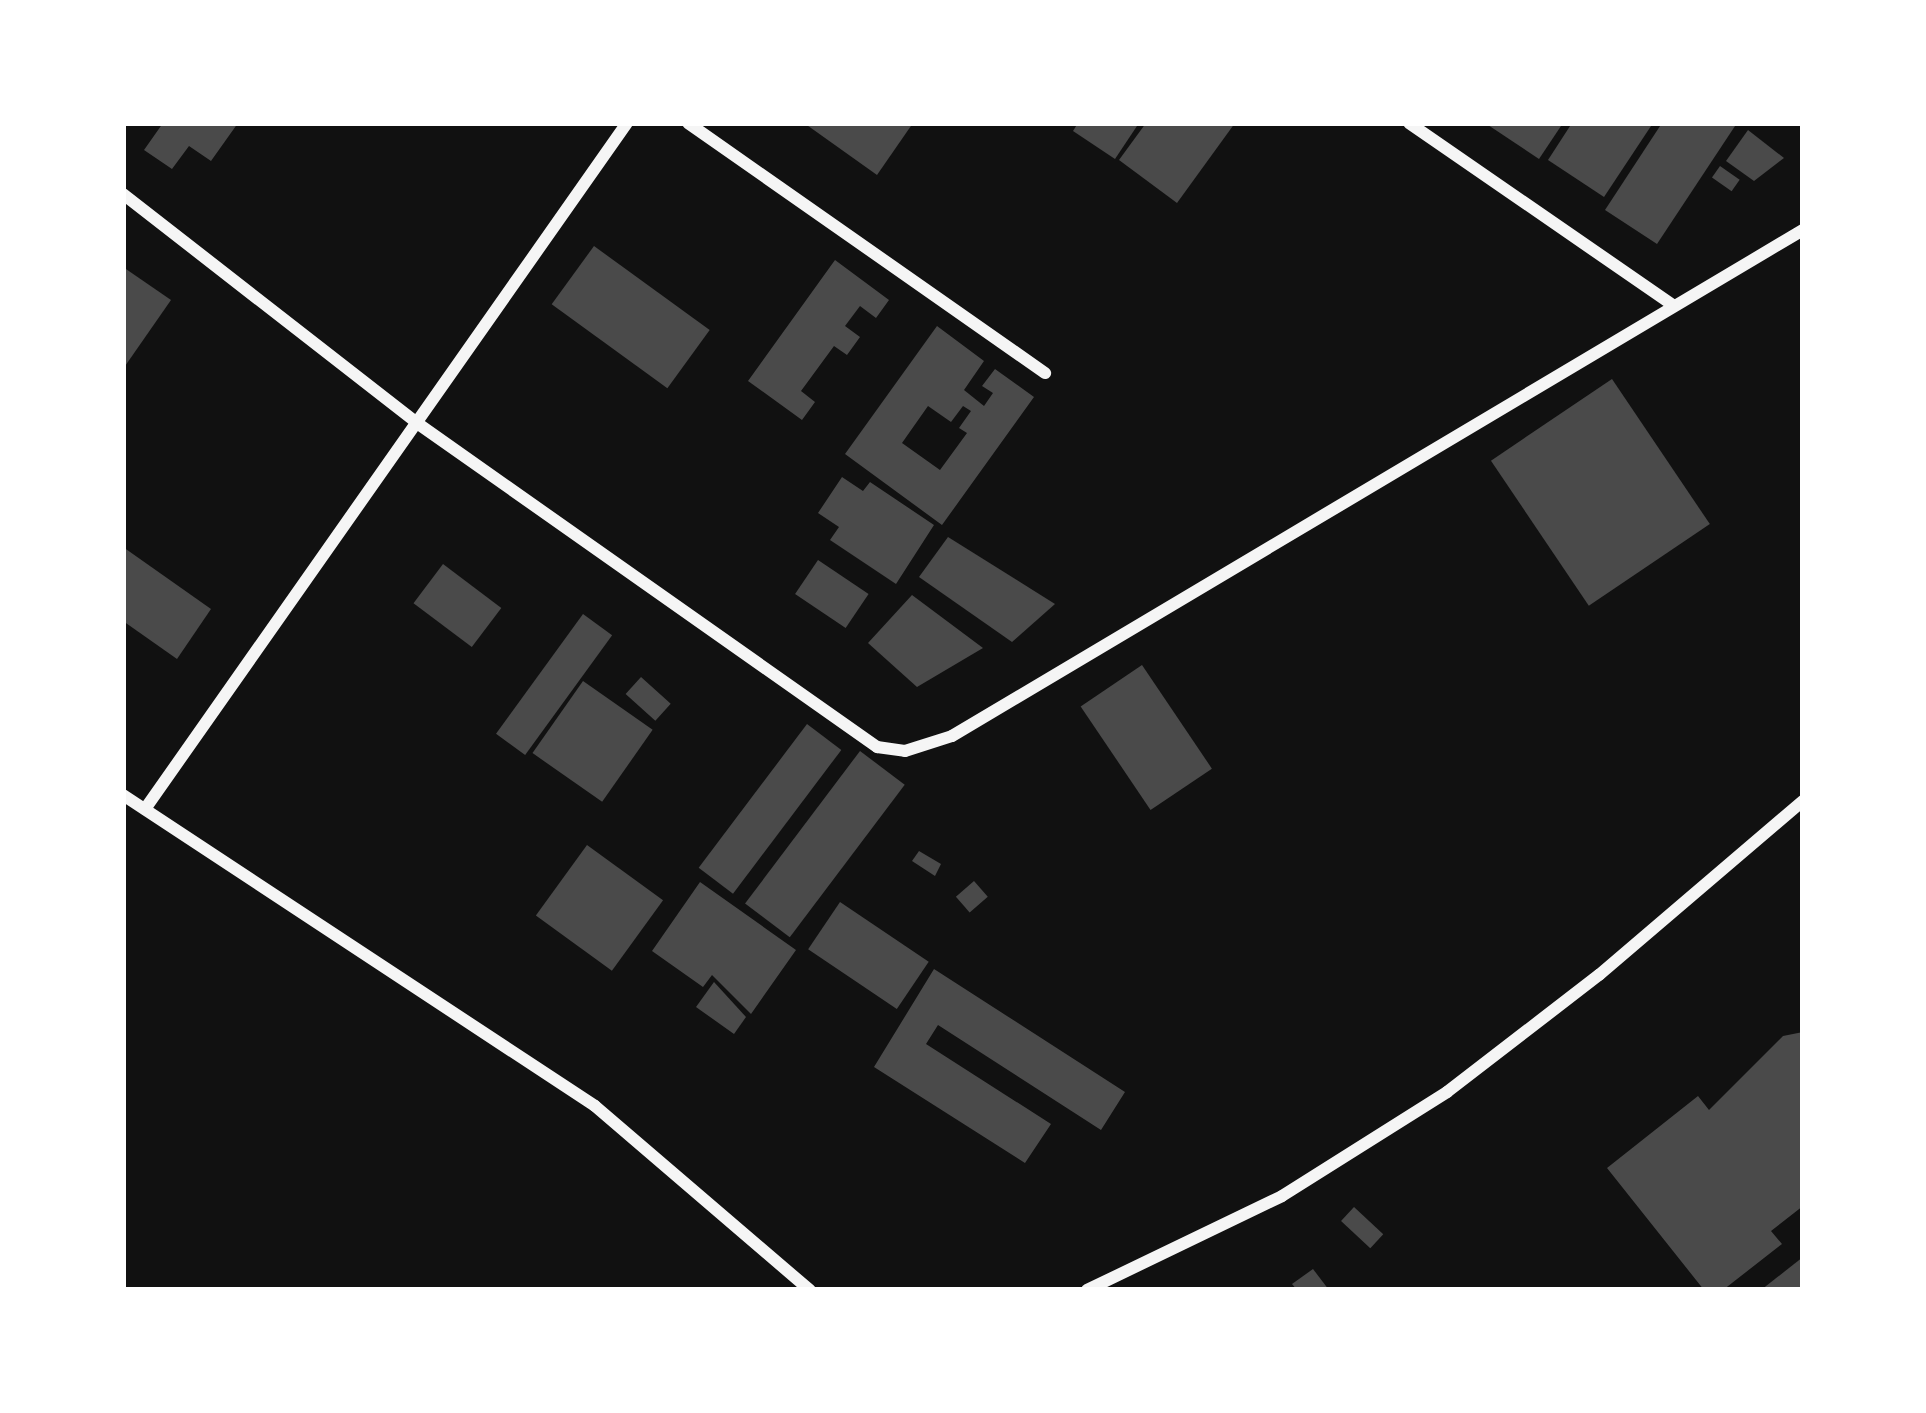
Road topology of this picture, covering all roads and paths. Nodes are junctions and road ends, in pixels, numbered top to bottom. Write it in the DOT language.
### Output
graph roads {
  1 [pos="627,123"];
  2 [pos="688,123"];
  3 [pos="1409,123"];
  4 [pos="123,194"];
  5 [pos="1803,230"];
  6 [pos="1674,306"];
  7 [pos="1045,373"];
  8 [pos="417,423"];
  9 [pos="123,795"];
  10 [pos="1803,801"];
  11 [pos="145,809"];
  12 [pos="810,1290"];
  13 [pos="1087,1290"];
  1 -- 8 [label="street"];
  2 -- 7 [label="street"];
  3 -- 6 [label="street"];
  4 -- 8 [label="street"];
  5 -- 6 [label="street"];
  6 -- 8 [label="street"];
  8 -- 11 [label="street"];
  9 -- 11 [label="street"];
  10 -- 13 [label="street"];
  11 -- 12 [label="street"];
}
